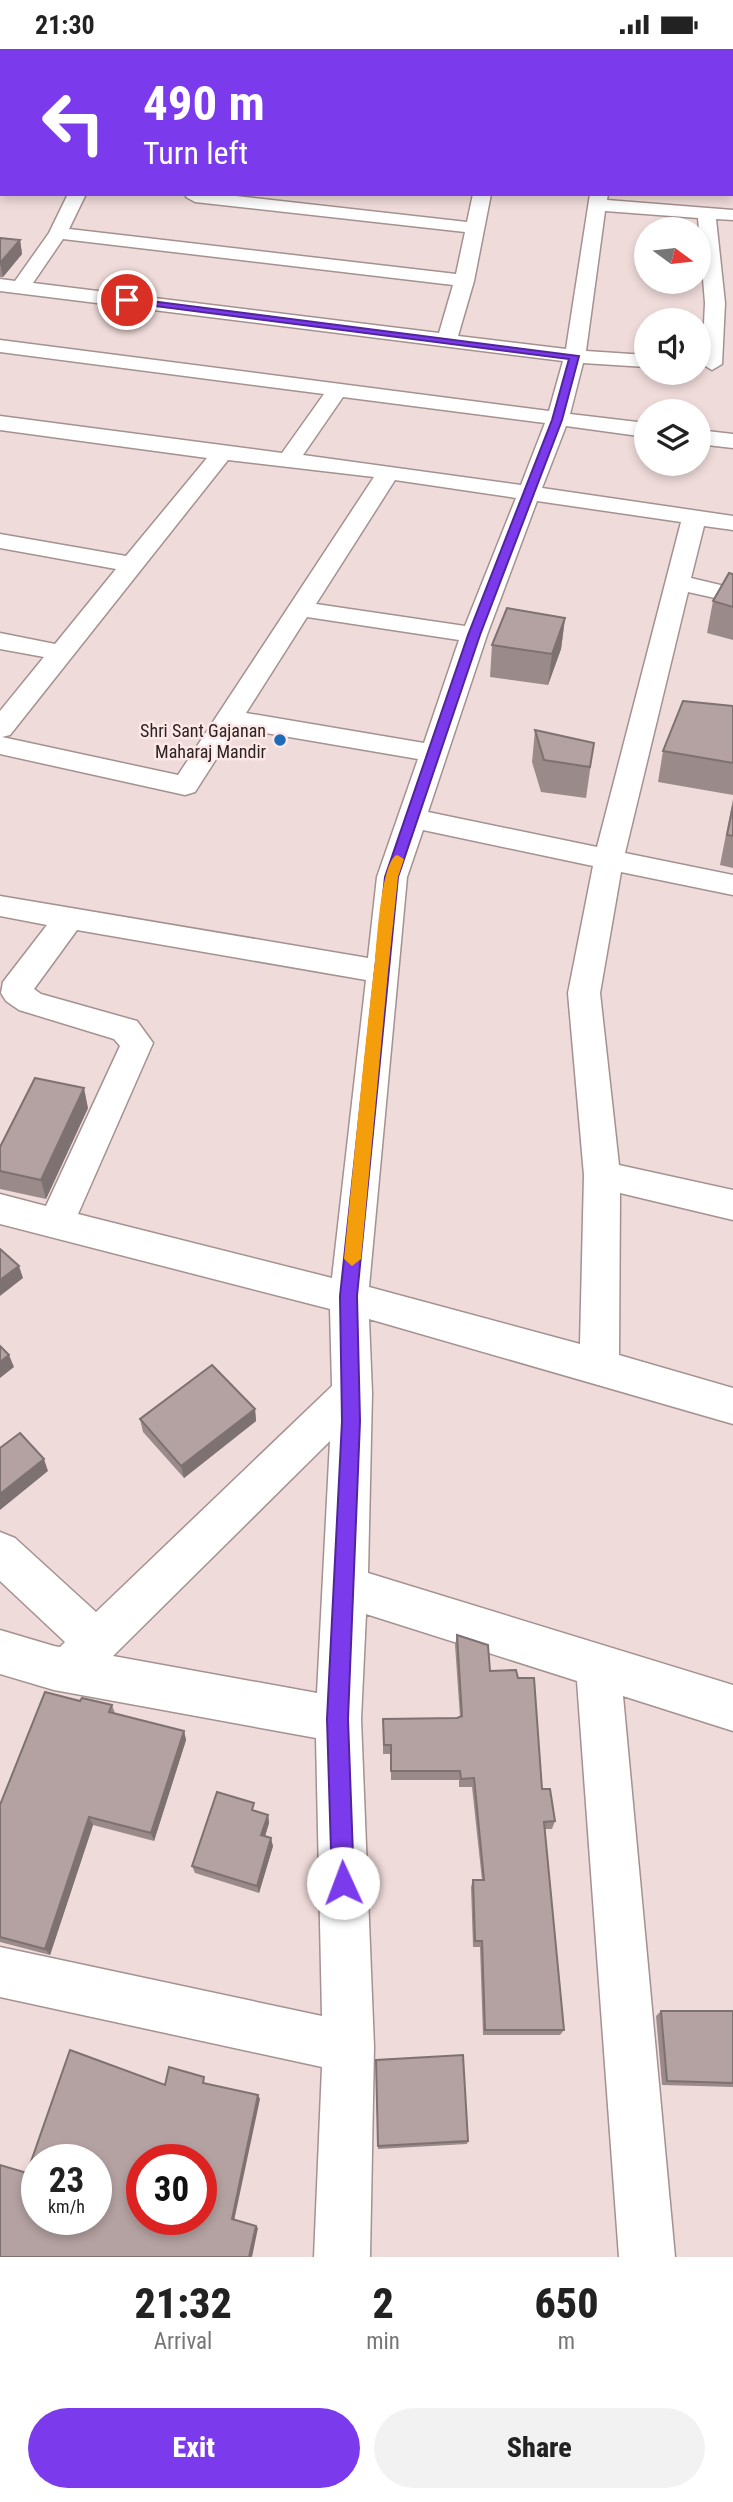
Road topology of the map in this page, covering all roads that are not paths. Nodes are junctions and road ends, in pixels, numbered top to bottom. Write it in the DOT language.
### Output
graph roads {
  1 [pos="76,196"];
  2 [pos="196,196"];
  3 [pos="355,196"];
  4 [pos="482,196"];
  5 [pos="598,200"];
  6 [pos="348,212"];
  7 [pos="706,213"];
  8 [pos="733,215"];
  9 [pos="476,227"];
  10 [pos="58,233"];
  11 [pos="164,244"];
  12 [pos="464,281"];
  13 [pos="0,285"];
  14 [pos="20,287"];
  15 [pos="724,304"];
  16 [pos="447,340"];
  17 [pos="0,346"];
  18 [pos="575,356"];
  19 [pos="634,360"];
  20 [pos="715,365"];
  21 [pos="337,391"];
  22 [pos="557,420"];
  23 [pos="0,422"];
  24 [pos="634,430"];
  25 [pos="711,438"];
  26 [pos="733,441"];
  27 [pos="222,453"];
  28 [pos="288,461"];
  29 [pos="388,472"];
  30 [pos="531,493"];
  31 [pos="694,518"];
  32 [pos="733,523"];
  33 [pos="0,541"];
  34 [pos="134,565"];
  35 [pos="678,582"];
  36 [pos="733,596"];
  37 [pos="301,609"];
  38 [pos="474,635"];
  39 [pos="0,641"];
  40 [pos="62,653"];
  41 [pos="229,719"];
  42 [pos="0,729"];
  43 [pos="0,745"];
  44 [pos="434,753"];
  45 [pos="412,818"];
  46 [pos="609,857"];
  47 [pos="733,885"];
  48 [pos="0,906"];
  49 [pos="69,918"];
  50 [pos="381,971"];
  51 [pos="601,1175"];
  52 [pos="733,1205"];
  53 [pos="0,1209"];
  54 [pos="56,1223"];
  55 [pos="349,1296"];
  56 [pos="599,1365"];
  57 [pos="352,1393"];
  58 [pos="733,1406"];
  59 [pos="0,1552"];
  60 [pos="346,1587"];
  61 [pos="0,1652"];
  62 [pos="82,1656"];
  63 [pos="598,1666"];
  64 [pos="733,1708"];
  65 [pos="338,1719"];
  66 [pos="0,1972"];
  67 [pos="348,2047"];
  68 [pos="342,2257"];
  69 [pos="647,2257"];
  1 -- 10 [label="street"];
  2 -- 6 [label="street"];
  2 -- 11 [label="street"];
  3 -- 6 [label="street"];
  4 -- 9 [label="street"];
  5 -- 7 [label="street"];
  5 -- 18 [label="street"];
  6 -- 9 [label="street"];
  7 -- 8 [label="street"];
  7 -- 15 [label="street"];
  9 -- 12 [label="street"];
  10 -- 11 [label="street"];
  10 -- 14 [label="street"];
  11 -- 12 [label="street"];
  12 -- 16 [label="street"];
  13 -- 14 [label="street"];
  14 -- 16 [label="street"];
  15 -- 20 [label="street"];
  16 -- 18 [label="street"];
  17 -- 21 [label="street"];
  18 -- 19 [label="street"];
  18 -- 22 [label="street"];
  21 -- 22 [label="street"];
  21 -- 28 [label="street"];
  22 -- 24 [label="street"];
  22 -- 30 [label="street"];
  23 -- 27 [label="street"];
  25 -- 26 [label="street"];
  27 -- 28 [label="street"];
  27 -- 34 [label="street"];
  28 -- 29 [label="street"];
  29 -- 30 [label="street"];
  29 -- 37 [label="street"];
  30 -- 31 [label="street"];
  30 -- 38 [label="street"];
  31 -- 32 [label="street"];
  31 -- 35 [label="street"];
  33 -- 34 [label="street"];
  34 -- 40 [label="street"];
  35 -- 36 [label="street"];
  35 -- 46 [label="street"];
  37 -- 38 [label="street"];
  37 -- 41 [label="street"];
  38 -- 44 [label="street"];
  39 -- 40 [label="street"];
  40 -- 42 [label="street"];
  41 -- 43 [label="street"];
  41 -- 44 [label="street"];
  44 -- 45 [label="street"];
  45 -- 46 [label="street"];
  45 -- 50 [label="street"];
  46 -- 47 [label="street"];
  46 -- 51 [label="street"];
  48 -- 49 [label="street"];
  49 -- 50 [label="street"];
  49 -- 54 [label="street"];
  50 -- 55 [label="street"];
  51 -- 52 [label="street"];
  51 -- 56 [label="street"];
  53 -- 54 [label="street"];
  54 -- 55 [label="street"];
  55 -- 56 [label="street"];
  55 -- 57 [label="street"];
  56 -- 58 [label="street"];
  57 -- 60 [label="street"];
  57 -- 62 [label="street"];
  59 -- 62 [label="street"];
  60 -- 63 [label="street"];
  60 -- 65 [label="street"];
  61 -- 62 [label="street"];
  62 -- 65 [label="street"];
  63 -- 64 [label="street"];
  63 -- 69 [label="street"];
  65 -- 67 [label="street"];
  66 -- 67 [label="street"];
  67 -- 68 [label="street"];
}
